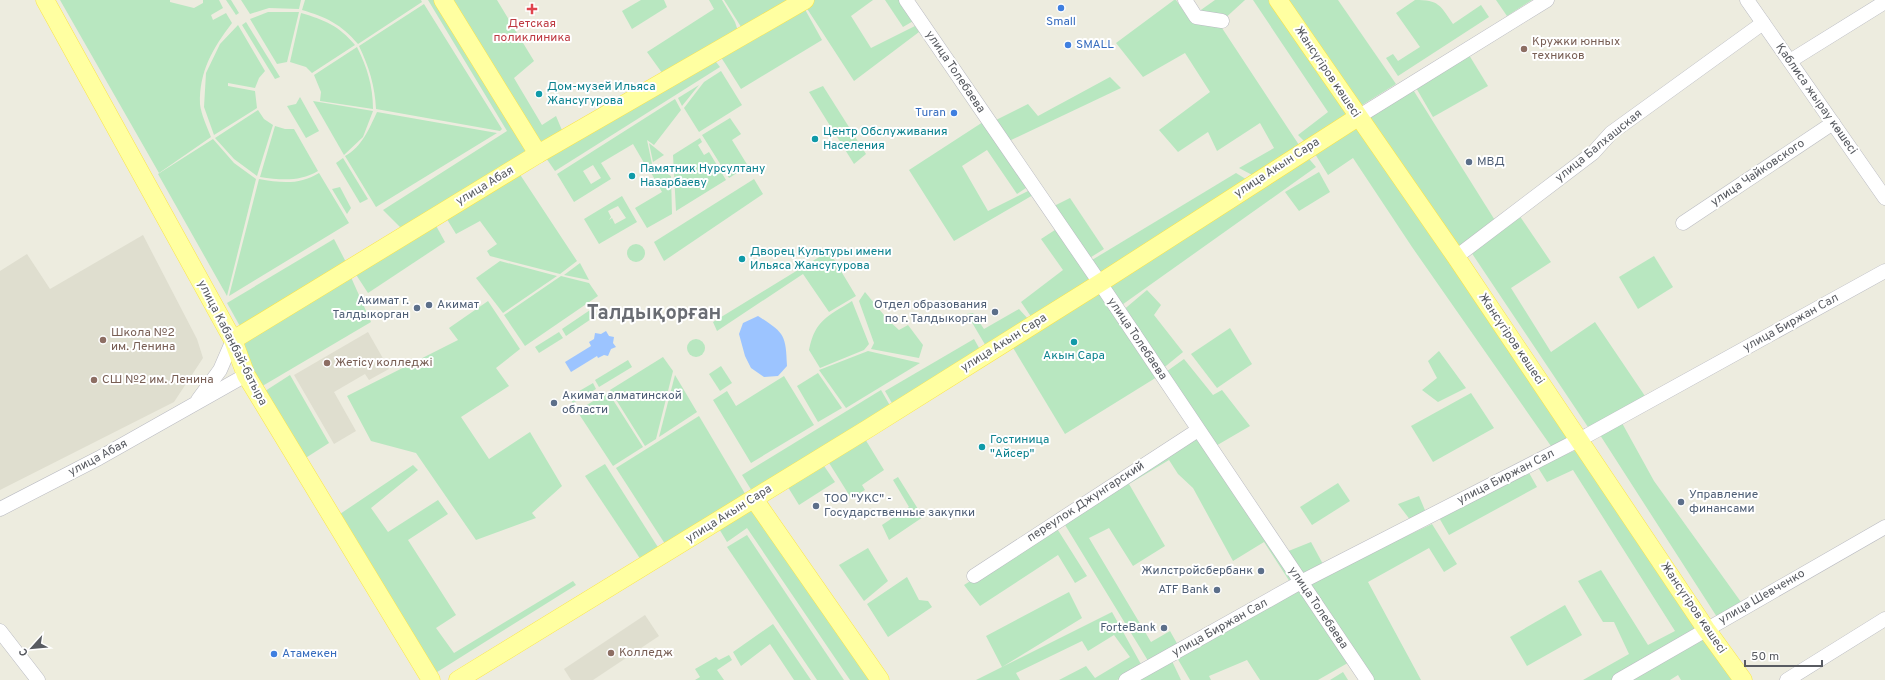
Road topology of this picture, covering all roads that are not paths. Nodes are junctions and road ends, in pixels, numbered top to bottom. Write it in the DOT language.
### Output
graph roads {
  1 [pos="45,0"];
  2 [pos="444,0"];
  3 [pos="804,0"];
  4 [pos="906,0"];
  5 [pos="1185,0"];
  6 [pos="1278,0"];
  7 [pos="1548,0"];
  8 [pos="1748,0"];
  9 [pos="1885,2"];
  10 [pos="1222,21"];
  11 [pos="1764,23"];
  12 [pos="1790,61"];
  13 [pos="1358,117"];
  14 [pos="1833,123"];
  15 [pos="538,154"];
  16 [pos="1885,198"];
  17 [pos="1683,223"];
  18 [pos="1456,257"];
  19 [pos="1885,271"];
  20 [pos="1100,283"];
  21 [pos="233,340"];
  22 [pos="246,375"];
  23 [pos="195,404"];
  24 [pos="1198,430"];
  25 [pos="1578,440"];
  26 [pos="754,499"];
  27 [pos="0,509"];
  28 [pos="1885,527"];
  29 [pos="974,576"];
  30 [pos="1301,582"];
  31 [pos="1885,618"];
  32 [pos="1706,629"];
  33 [pos="0,631"];
  34 [pos="38,680"];
  35 [pos="431,680"];
  36 [pos="458,680"];
  37 [pos="880,680"];
  38 [pos="1126,680"];
  39 [pos="1367,680"];
  40 [pos="1619,680"];
  41 [pos="1743,680"];
  42 [pos="1787,680"];
  1 -- 21 [label="main road, улица Кабанбай-батыра"];
  2 -- 15 [label="main road"];
  3 -- 15 [label="main road, улица Абая"];
  4 -- 20 [label="street, улица Толебаева"];
  5 -- 10 [label="street"];
  6 -- 13 [label="main road, Жансүгіров көшесі"];
  7 -- 13 [label="street, улица Акын Сара"];
  8 -- 11 [label="street, Қаблиса жырау көшесі"];
  9 -- 12 [label="street"];
  11 -- 12 [label="street, Қаблиса жырау көшесі"];
  11 -- 18 [label="street, улица Балхашская"];
  12 -- 14 [label="street, Қаблиса жырау көшесі"];
  13 -- 18 [label="main road, Жансүгіров көшесі"];
  13 -- 20 [label="main road, улица Акын Сара"];
  14 -- 16 [label="street, Қаблиса жырау көшесі"];
  14 -- 17 [label="street, улица Чайковского"];
  15 -- 21 [label="main road, улица Абая"];
  18 -- 25 [label="main road, Жансүгіров көшесі"];
  19 -- 25 [label="street, улица Биржан Сал"];
  20 -- 24 [label="street, улица Толебаева"];
  20 -- 26 [label="main road, улица Акын Сара"];
  21 -- 22 [label="main road, улица Кабанбай-батыра"];
  21 -- 23 [label="street, улица Абая"];
  22 -- 23 [label="street, улица Абая"];
  22 -- 35 [label="main road, улица Кабанбай-батыра"];
  23 -- 27 [label="street, улица Абая"];
  24 -- 29 [label="street, переулок Джунгарский"];
  24 -- 30 [label="street, улица Толебаева"];
  25 -- 30 [label="street, улица Биржан Сал"];
  25 -- 32 [label="main road, Жансүгіров көшесі"];
  26 -- 36 [label="main road, улица Акын Сара"];
  26 -- 37 [label="main road"];
  28 -- 32 [label="street, улица Шевченко"];
  30 -- 38 [label="street, улица Биржан Сал"];
  30 -- 39 [label="street, улица Толебаева"];
  31 -- 42 [label="street"];
  32 -- 40 [label="street, улица Шевченко"];
  32 -- 41 [label="main road, Жансүгіров көшесі"];
  33 -- 34 [label="street"];
}
